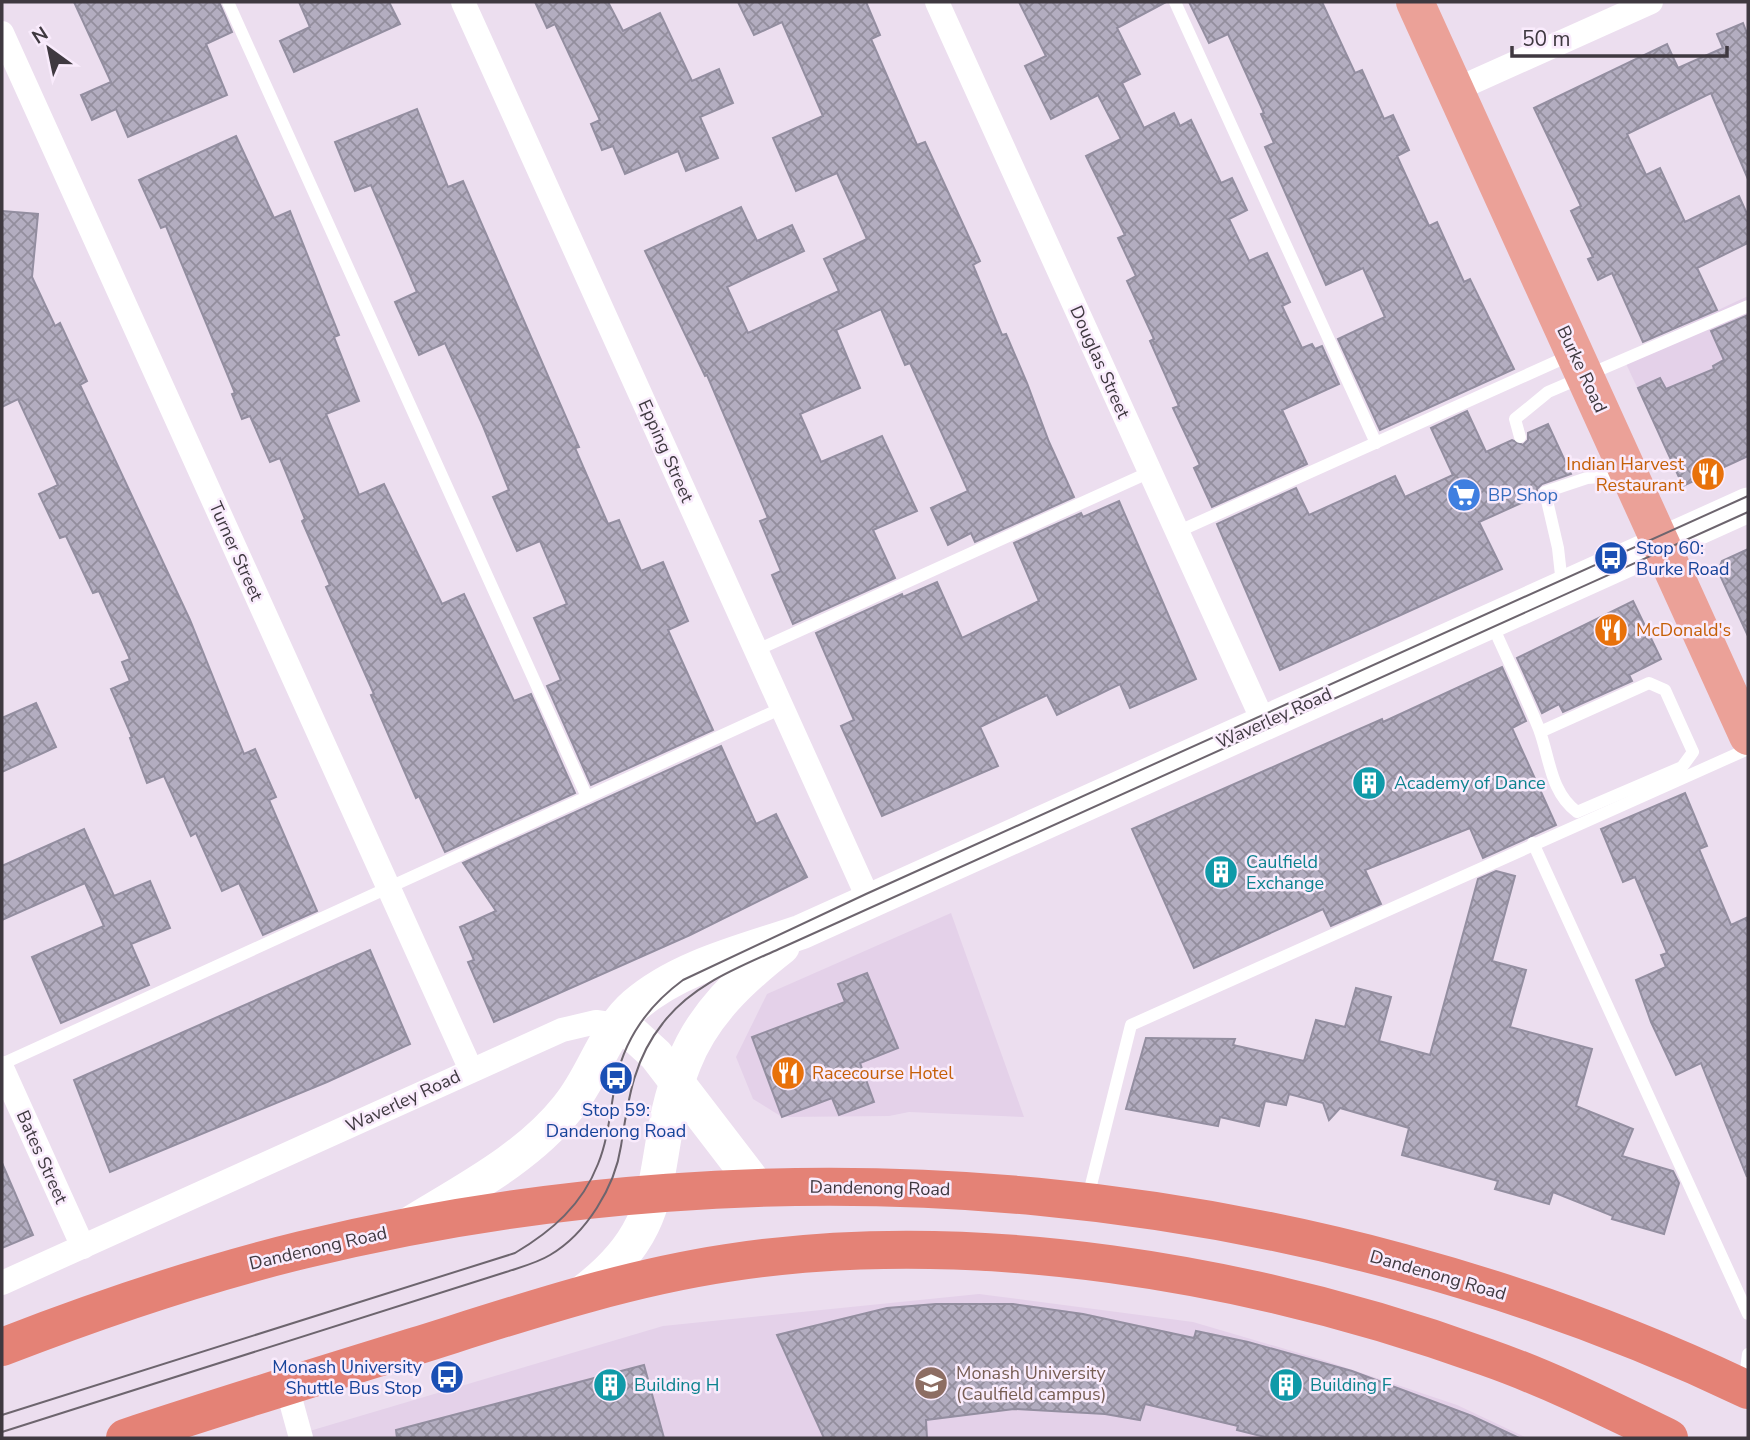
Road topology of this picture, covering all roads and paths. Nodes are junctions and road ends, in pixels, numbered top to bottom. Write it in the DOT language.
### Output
graph roads {
  1 [pos="228,2"];
  2 [pos="463,2"];
  3 [pos="937,2"];
  4 [pos="1175,2"];
  5 [pos="1415,2"];
  6 [pos="1651,2"];
  7 [pos="2,33"];
  8 [pos="1455,90"];
  9 [pos="1748,306"];
  10 [pos="1580,365"];
  11 [pos="1520,437"];
  12 [pos="1376,443"];
  13 [pos="1150,472"];
  14 [pos="1630,474"];
  15 [pos="1748,505"];
  16 [pos="1177,532"];
  17 [pos="1661,544"];
  18 [pos="1563,588"];
  19 [pos="1490,621"];
  20 [pos="757,650"];
  21 [pos="782,708"];
  22 [pos="1264,723"];
  23 [pos="1540,732"];
  24 [pos="1748,736"];
  25 [pos="1748,749"];
  26 [pos="587,797"];
  27 [pos="1533,843"];
  28 [pos="390,889"];
  29 [pos="869,900"];
  30 [pos="801,932"];
  31 [pos="617,1025"];
  32 [pos="471,1070"];
  33 [pos="3,1073"];
  34 [pos="676,1084"];
  35 [pos="758,1188"];
  36 [pos="656,1194"];
  37 [pos="1087,1201"];
  38 [pos="405,1227"];
  39 [pos="83,1247"];
  40 [pos="2,1283"];
  41 [pos="575,1298"];
  42 [pos="1748,1314"];
  43 [pos="2,1347"];
  44 [pos="1746,1377"];
  45 [pos="287,1387"];
  46 [pos="125,1438"];
  47 [pos="301,1438"];
  48 [pos="1669,1438"];
  1 -- 26 [label="lane"];
  2 -- 20 [label="street, Epping Street"];
  3 -- 13 [label="street, Douglas Street"];
  4 -- 12 [label="lane"];
  5 -- 8 [label="main road, Burke Road"];
  6 -- 8 [label="street"];
  7 -- 28 [label="street, Turner Street"];
  8 -- 10 [label="main road, Burke Road"];
  9 -- 10 [label="lane"];
  10 -- 11 [label="lane"];
  10 -- 12 [label="lane"];
  10 -- 14 [label="main road, Burke Road"];
  12 -- 16 [label="lane"];
  13 -- 16 [label="street, Douglas Street"];
  13 -- 20 [label="lane"];
  14 -- 17 [label="main road, Burke Road"];
  14 -- 18 [label="lane"];
  15 -- 17 [label="main road, Waverley Road"];
  16 -- 22 [label="street, Douglas Street"];
  17 -- 18 [label="main road, Waverley Road"];
  17 -- 24 [label="main road, Burke Road"];
  18 -- 19 [label="main road, Waverley Road"];
  19 -- 22 [label="main road, Waverley Road"];
  19 -- 23 [label="lane"];
  20 -- 21 [label="street, Epping Street"];
  21 -- 26 [label="lane"];
  21 -- 29 [label="street, Epping Street"];
  22 -- 29 [label="main road, Waverley Road"];
  23 -- 23 [label="lane"];
  25 -- 27 [label="lane"];
  26 -- 28 [label="lane"];
  27 -- 37 [label="lane"];
  27 -- 42 [label="lane"];
  28 -- 32 [label="street, Turner Street"];
  28 -- 33 [label="lane"];
  29 -- 30 [label="main road, Waverley Road"];
  30 -- 31 [label="main road, Waverley Road"];
  30 -- 34 [label="main road, Waverley Road"];
  31 -- 32 [label="street, Waverley Road"];
  31 -- 34 [label="main road"];
  31 -- 38 [label="main road"];
  32 -- 39 [label="street, Waverley Road"];
  33 -- 39 [label="street, Bates Street"];
  34 -- 35 [label="main road"];
  34 -- 36 [label="main road, Waverley Road"];
  35 -- 36 [label="highway, Dandenong Road"];
  35 -- 37 [label="highway, Dandenong Road"];
  36 -- 38 [label="highway, Dandenong Road"];
  36 -- 41 [label="main road, Waverley Road"];
  37 -- 44 [label="highway, Dandenong Road"];
  38 -- 43 [label="highway, Dandenong Road"];
  39 -- 40 [label="street, Waverley Road"];
  41 -- 45 [label="highway"];
  41 -- 48 [label="highway"];
  45 -- 46 [label="highway"];
  45 -- 47 [label="street"];
}
